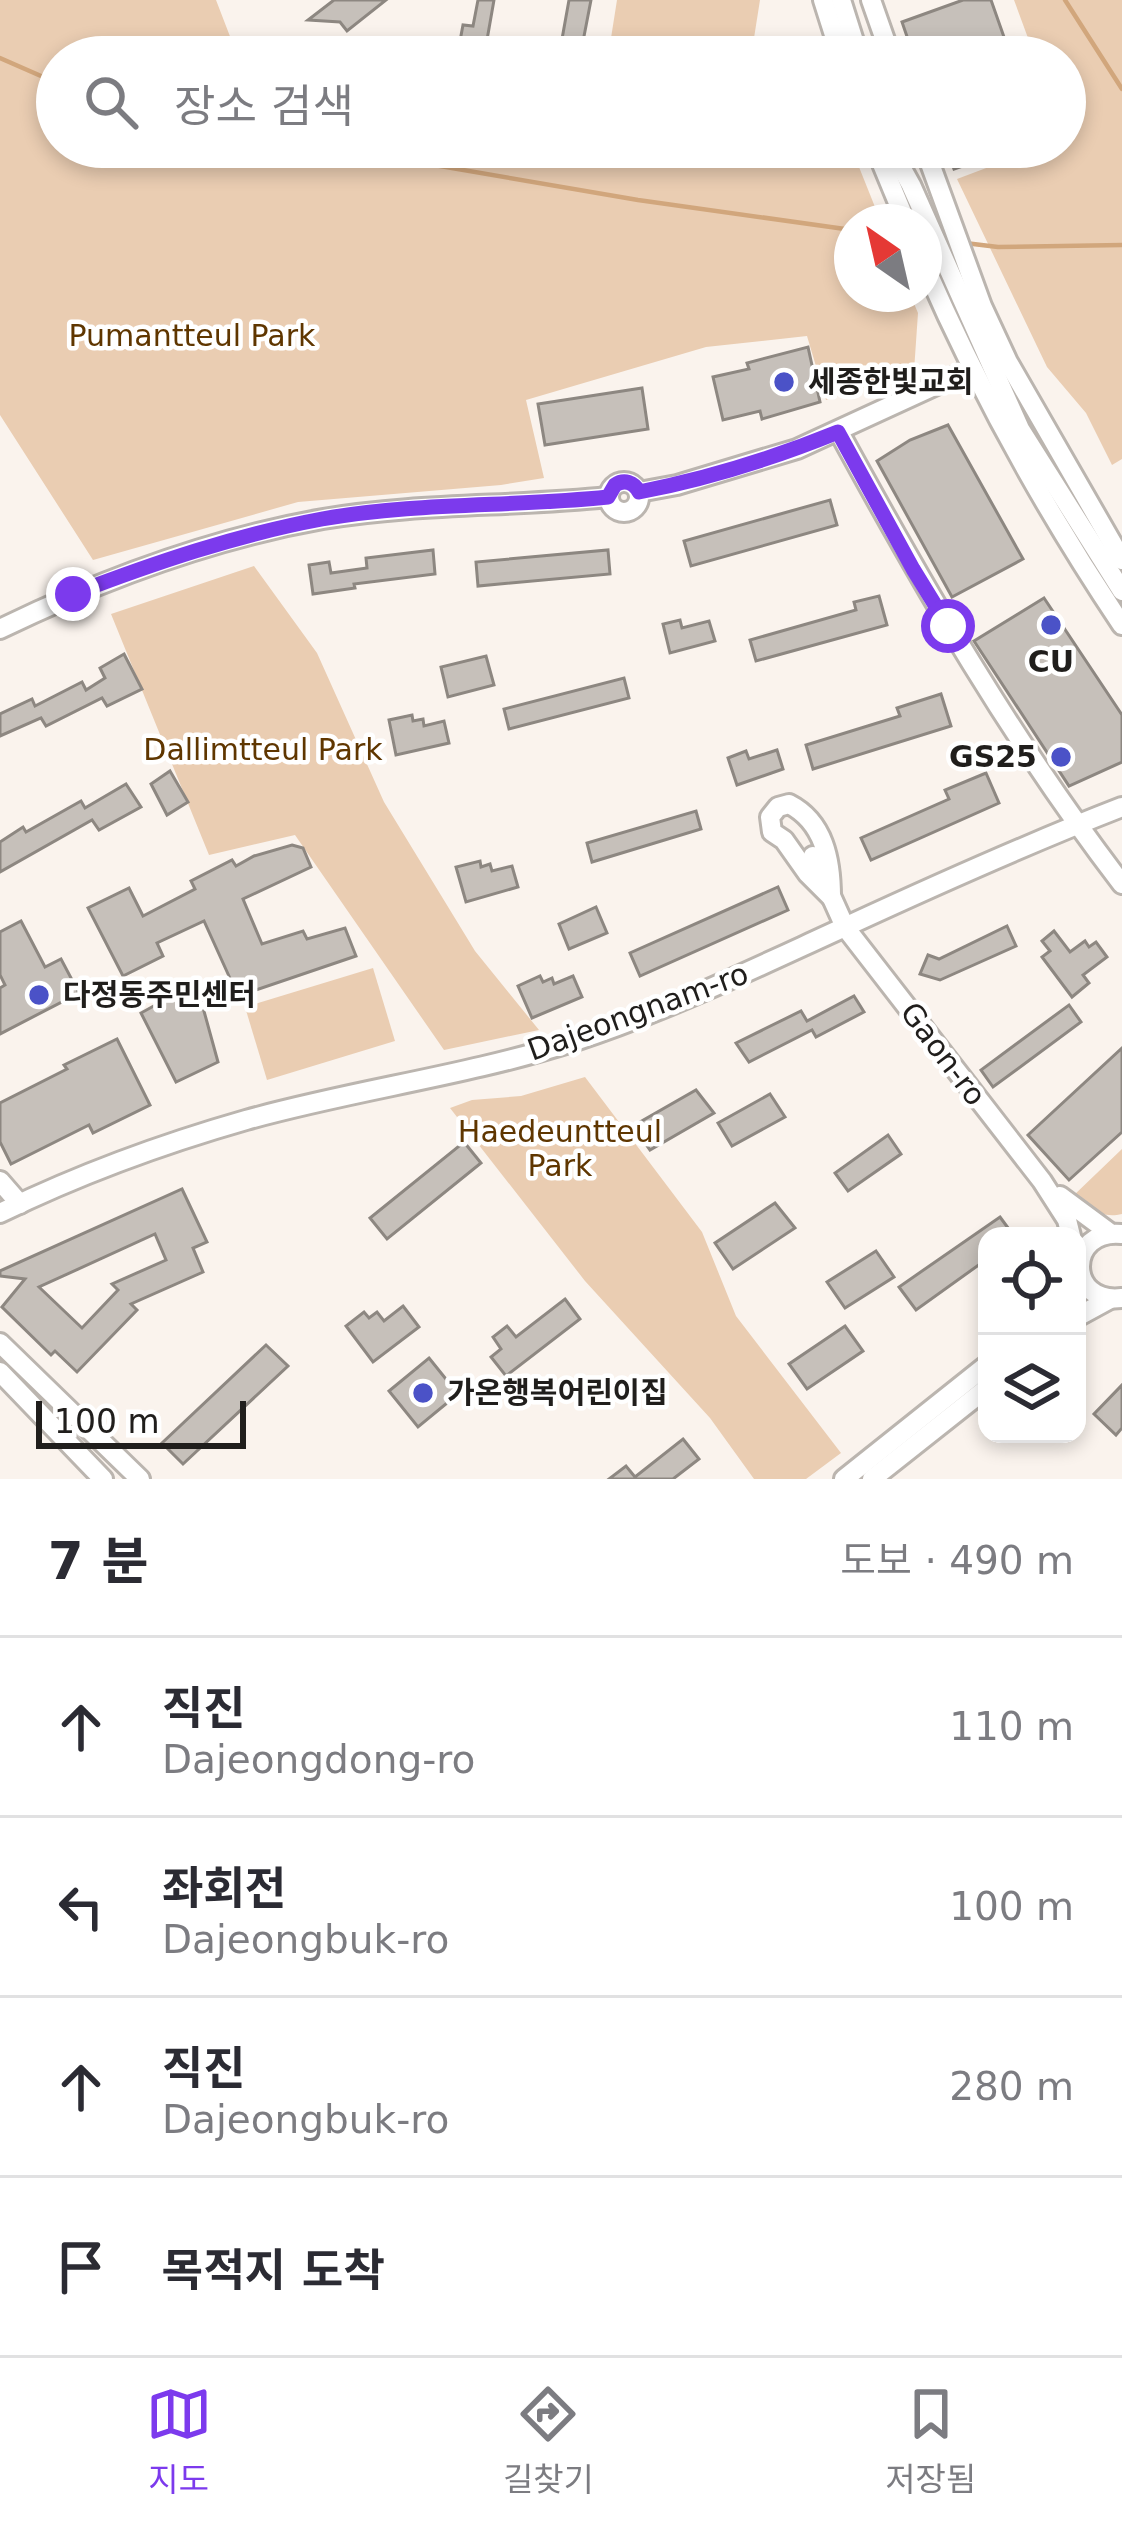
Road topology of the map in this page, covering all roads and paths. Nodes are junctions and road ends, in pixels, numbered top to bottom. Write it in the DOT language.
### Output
graph roads {
  1 [pos="823,0"];
  2 [pos="876,1"];
  3 [pos="834,36"];
  4 [pos="885,36"];
  5 [pos="883,168"];
  6 [pos="902,168"];
  7 [pos="933,168"];
  8 [pos="898,204"];
  9 [pos="942,306"];
  10 [pos="972,306"];
  11 [pos="970,369"];
  12 [pos="838,432"];
  13 [pos="1122,560"];
  14 [pos="1122,591"];
  15 [pos="1122,625"];
  16 [pos="0,629"];
  17 [pos="1122,807"];
  18 [pos="1076,825"];
  19 [pos="812,856"];
  20 [pos="1122,884"];
  21 [pos="831,897"];
  22 [pos="845,926"];
  23 [pos="0,1181"];
  24 [pos="1042,1181"];
  25 [pos="20,1204"];
  26 [pos="0,1213"];
  27 [pos="1069,1227"];
  28 [pos="1119,1233"];
  29 [pos="1086,1247"];
  30 [pos="1086,1284"];
  31 [pos="1117,1300"];
  32 [pos="1086,1313"];
  33 [pos="0,1343"];
  34 [pos="0,1372"];
  35 [pos="978,1372"];
  36 [pos="978,1395"];
  37 [pos="103,1479"];
  38 [pos="140,1479"];
  39 [pos="844,1479"];
  40 [pos="872,1479"];
  1 -- 3 [label="street"];
  2 -- 4 [label="street"];
  5 -- 8 [label="street"];
  6 -- 10 [label="street"];
  7 -- 10 [label="street"];
  9 -- 11 [label="street"];
  10 -- 13 [label="street"];
  10 -- 14 [label="street"];
  11 -- 12 [label="street"];
  11 -- 15 [label="street"];
  12 -- 16 [label="street"];
  12 -- 18 [label="street"];
  17 -- 18 [label="street, Dajeongnam-ro"];
  18 -- 20 [label="street"];
  18 -- 22 [label="street, Dajeongnam-ro"];
  19 -- 21 [label="street"];
  21 -- 21 [label="street"];
  21 -- 22 [label="street, Gaon-ro"];
  22 -- 24 [label="street, Gaon-ro"];
  22 -- 25 [label="street, Dajeongnam-ro"];
  23 -- 25 [label="street"];
  24 -- 27 [label="street"];
  24 -- 28 [label="street"];
  25 -- 26 [label="street, Dajeongnam-ro"];
  28 -- 29 [label="street"];
  30 -- 31 [label="street"];
  31 -- 32 [label="street"];
  33 -- 38 [label="street"];
  34 -- 37 [label="street"];
  35 -- 39 [label="street"];
  36 -- 40 [label="street"];
}
